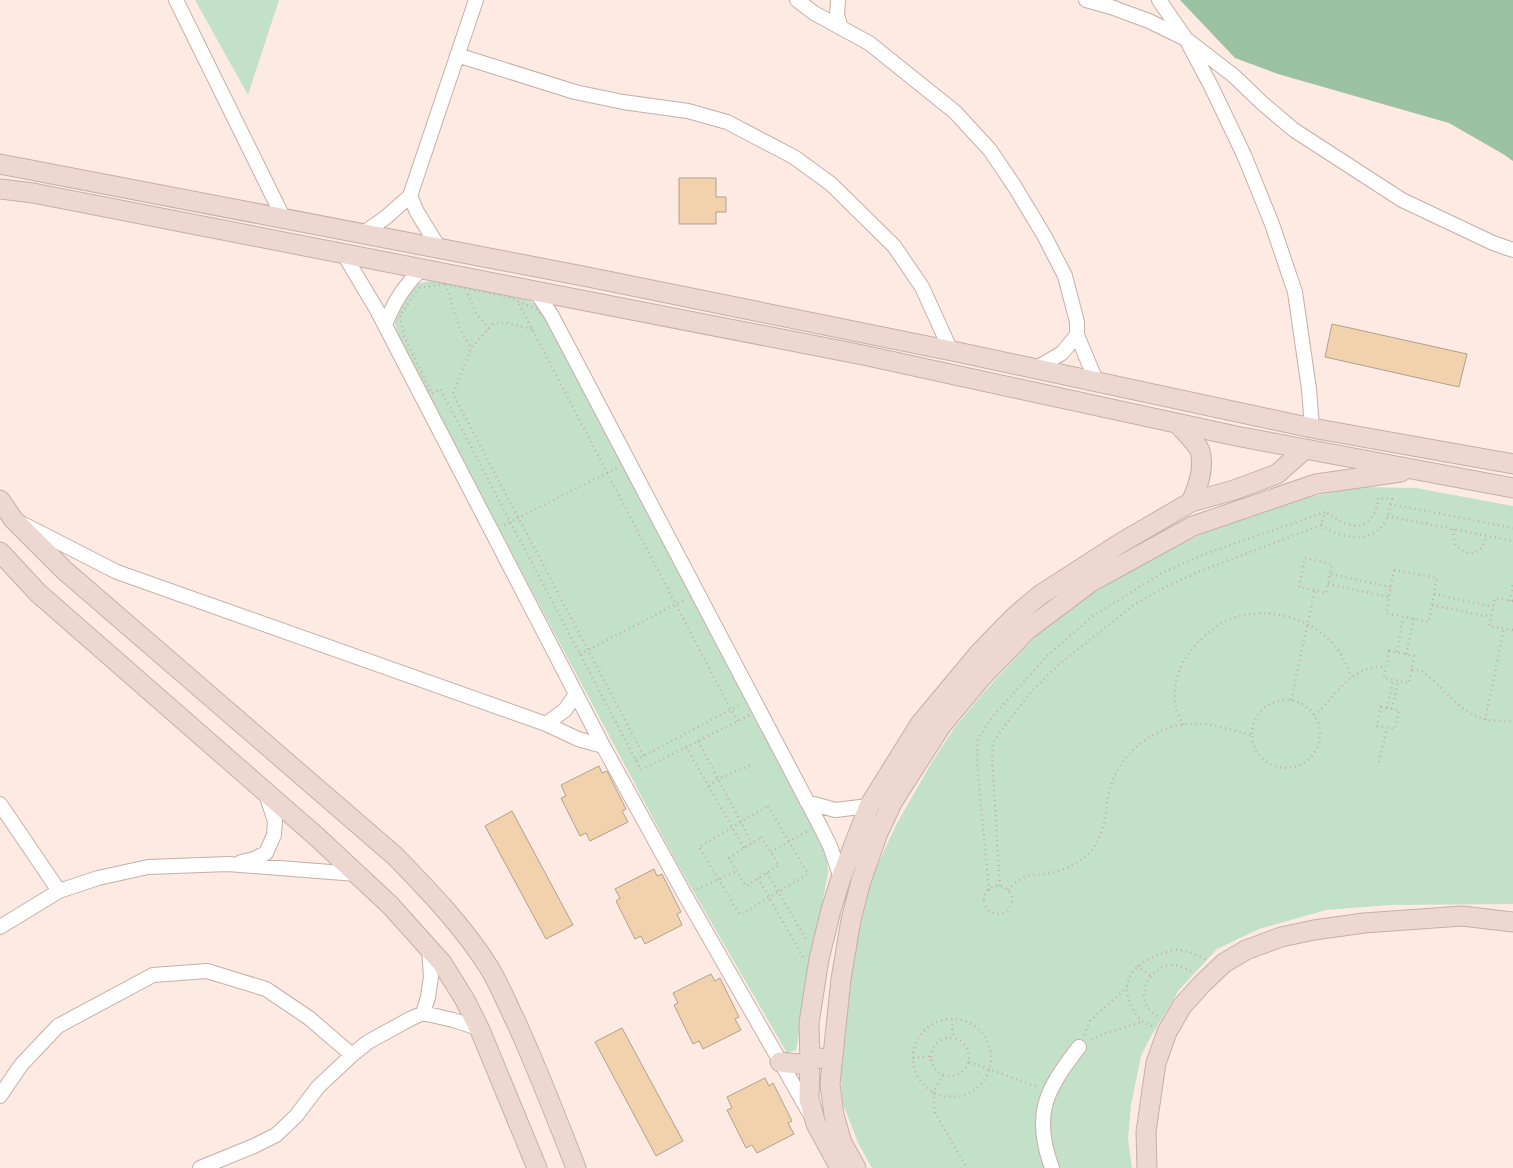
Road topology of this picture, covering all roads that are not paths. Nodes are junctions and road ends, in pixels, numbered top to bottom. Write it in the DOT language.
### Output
graph roads {
  1 [pos="176,0"];
  2 [pos="476,0"];
  3 [pos="797,0"];
  4 [pos="838,0"];
  5 [pos="1086,0"];
  6 [pos="1159,0"];
  7 [pos="1116,4"];
  8 [pos="841,28"];
  9 [pos="1186,39"];
  10 [pos="457,55"];
  11 [pos="0,164"];
  12 [pos="0,189"];
  13 [pos="410,196"];
  14 [pos="284,218"];
  15 [pos="362,234"];
  16 [pos="438,248"];
  17 [pos="1513,250"];
  18 [pos="343,253"];
  19 [pos="422,268"];
  20 [pos="535,290"];
  21 [pos="385,325"];
  22 [pos="1077,335"];
  23 [pos="951,351"];
  24 [pos="1035,369"];
  25 [pos="1097,383"];
  26 [pos="1177,423"];
  27 [pos="1312,428"];
  28 [pos="1305,449"];
  29 [pos="1513,464"];
  30 [pos="1418,470"];
  31 [pos="1513,488"];
  32 [pos="0,500"];
  33 [pos="1191,502"];
  34 [pos="13,519"];
  35 [pos="0,552"];
  36 [pos="576,694"];
  37 [pos="546,724"];
  38 [pos="603,746"];
  39 [pos="266,794"];
  40 [pos="807,802"];
  41 [pos="0,804"];
  42 [pos="869,806"];
  43 [pos="228,864"];
  44 [pos="356,874"];
  45 [pos="841,878"];
  46 [pos="59,891"];
  47 [pos="1513,922"];
  48 [pos="0,926"];
  49 [pos="429,949"];
  50 [pos="423,1013"];
  51 [pos="478,1028"];
  52 [pos="1079,1047"];
  53 [pos="833,1054"];
  54 [pos="352,1055"];
  55 [pos="810,1060"];
  56 [pos="780,1062"];
  57 [pos="0,1096"];
  58 [pos="816,1124"];
  59 [pos="200,1168"];
  60 [pos="537,1168"];
  61 [pos="576,1168"];
  62 [pos="840,1168"];
  63 [pos="856,1168"];
  64 [pos="1052,1168"];
  65 [pos="1147,1168"];
  1 -- 14 [label="street"];
  2 -- 10 [label="street"];
  3 -- 8 [label="street"];
  4 -- 8 [label="street"];
  5 -- 7 [label="street"];
  6 -- 9 [label="street"];
  7 -- 9 [label="street"];
  8 -- 22 [label="street"];
  9 -- 17 [label="street"];
  9 -- 27 [label="street"];
  10 -- 13 [label="street"];
  10 -- 23 [label="street"];
  11 -- 14 [label="street"];
  12 -- 18 [label="street"];
  13 -- 15 [label="street"];
  13 -- 16 [label="street"];
  14 -- 15 [label="street"];
  15 -- 16 [label="street"];
  16 -- 23 [label="street"];
  18 -- 19 [label="street"];
  18 -- 21 [label="street"];
  19 -- 20 [label="street"];
  19 -- 21 [label="street"];
  20 -- 26 [label="street"];
  20 -- 40 [label="street"];
  21 -- 36 [label="street"];
  22 -- 24 [label="street"];
  22 -- 25 [label="street"];
  23 -- 24 [label="street"];
  24 -- 25 [label="street"];
  25 -- 27 [label="street"];
  26 -- 28 [label="street"];
  26 -- 33 [label="street"];
  27 -- 29 [label="street"];
  28 -- 30 [label="street"];
  28 -- 33 [label="street"];
  30 -- 31 [label="street"];
  30 -- 53 [label="street"];
  32 -- 34 [label="street"];
  33 -- 42 [label="street"];
  34 -- 37 [label="street"];
  34 -- 61 [label="street"];
  35 -- 39 [label="street"];
  36 -- 37 [label="street"];
  36 -- 38 [label="street"];
  37 -- 38 [label="street"];
  38 -- 56 [label="street"];
  39 -- 43 [label="street"];
  39 -- 44 [label="street"];
  40 -- 42 [label="street"];
  40 -- 45 [label="street"];
  41 -- 46 [label="street"];
  42 -- 45 [label="street"];
  43 -- 44 [label="street"];
  43 -- 46 [label="street"];
  44 -- 49 [label="street"];
  45 -- 55 [label="street"];
  46 -- 48 [label="street"];
  47 -- 65 [label="street"];
  49 -- 50 [label="street"];
  49 -- 51 [label="street"];
  50 -- 51 [label="street"];
  50 -- 54 [label="street"];
  51 -- 60 [label="street"];
  52 -- 64 [label="street"];
  53 -- 55 [label="street"];
  53 -- 63 [label="street"];
  54 -- 57 [label="street"];
  54 -- 59 [label="street"];
  55 -- 56 [label="street"];
  55 -- 58 [label="street"];
  56 -- 58 [label="street"];
  58 -- 62 [label="street"];
}
